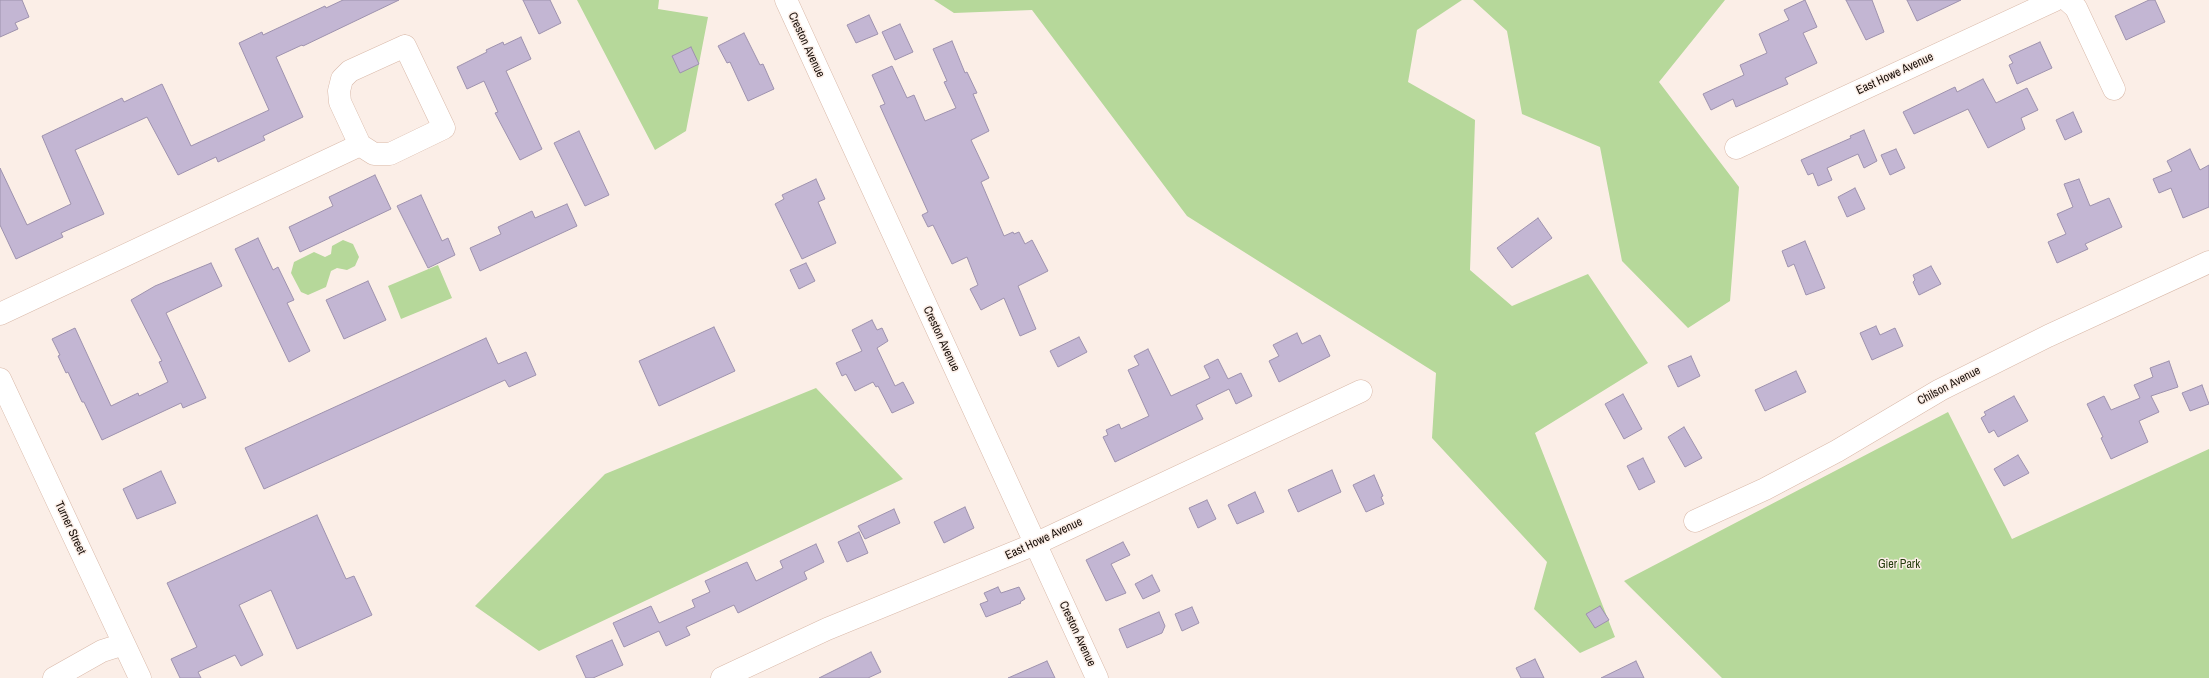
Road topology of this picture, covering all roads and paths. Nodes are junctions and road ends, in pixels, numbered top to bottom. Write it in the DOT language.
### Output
graph roads {
  1 [pos="786,0"];
  2 [pos="2055,0"];
  3 [pos="2068,0"];
  4 [pos="2114,89"];
  5 [pos="360,145"];
  6 [pos="1736,148"];
  7 [pos="2209,262"];
  8 [pos="0,314"];
  9 [pos="1,385"];
  10 [pos="1361,391"];
  11 [pos="1695,521"];
  12 [pos="1035,544"];
  13 [pos="124,644"];
  14 [pos="54,678"];
  15 [pos="140,678"];
  16 [pos="722,678"];
  17 [pos="1097,678"];
  1 -- 12 [label="street, Creston Avenue"];
  2 -- 6 [label="street, East Howe Avenue"];
  3 -- 4 [label="street"];
  5 -- 5 [label="street"];
  5 -- 8 [label="street"];
  7 -- 11 [label="street, Chilson Avenue"];
  9 -- 13 [label="street, Turner Street"];
  10 -- 12 [label="street, East Howe Avenue"];
  12 -- 16 [label="street, East Howe Avenue"];
  12 -- 17 [label="street, Creston Avenue"];
  13 -- 14 [label="street"];
  13 -- 15 [label="street, Turner Street"];
}
